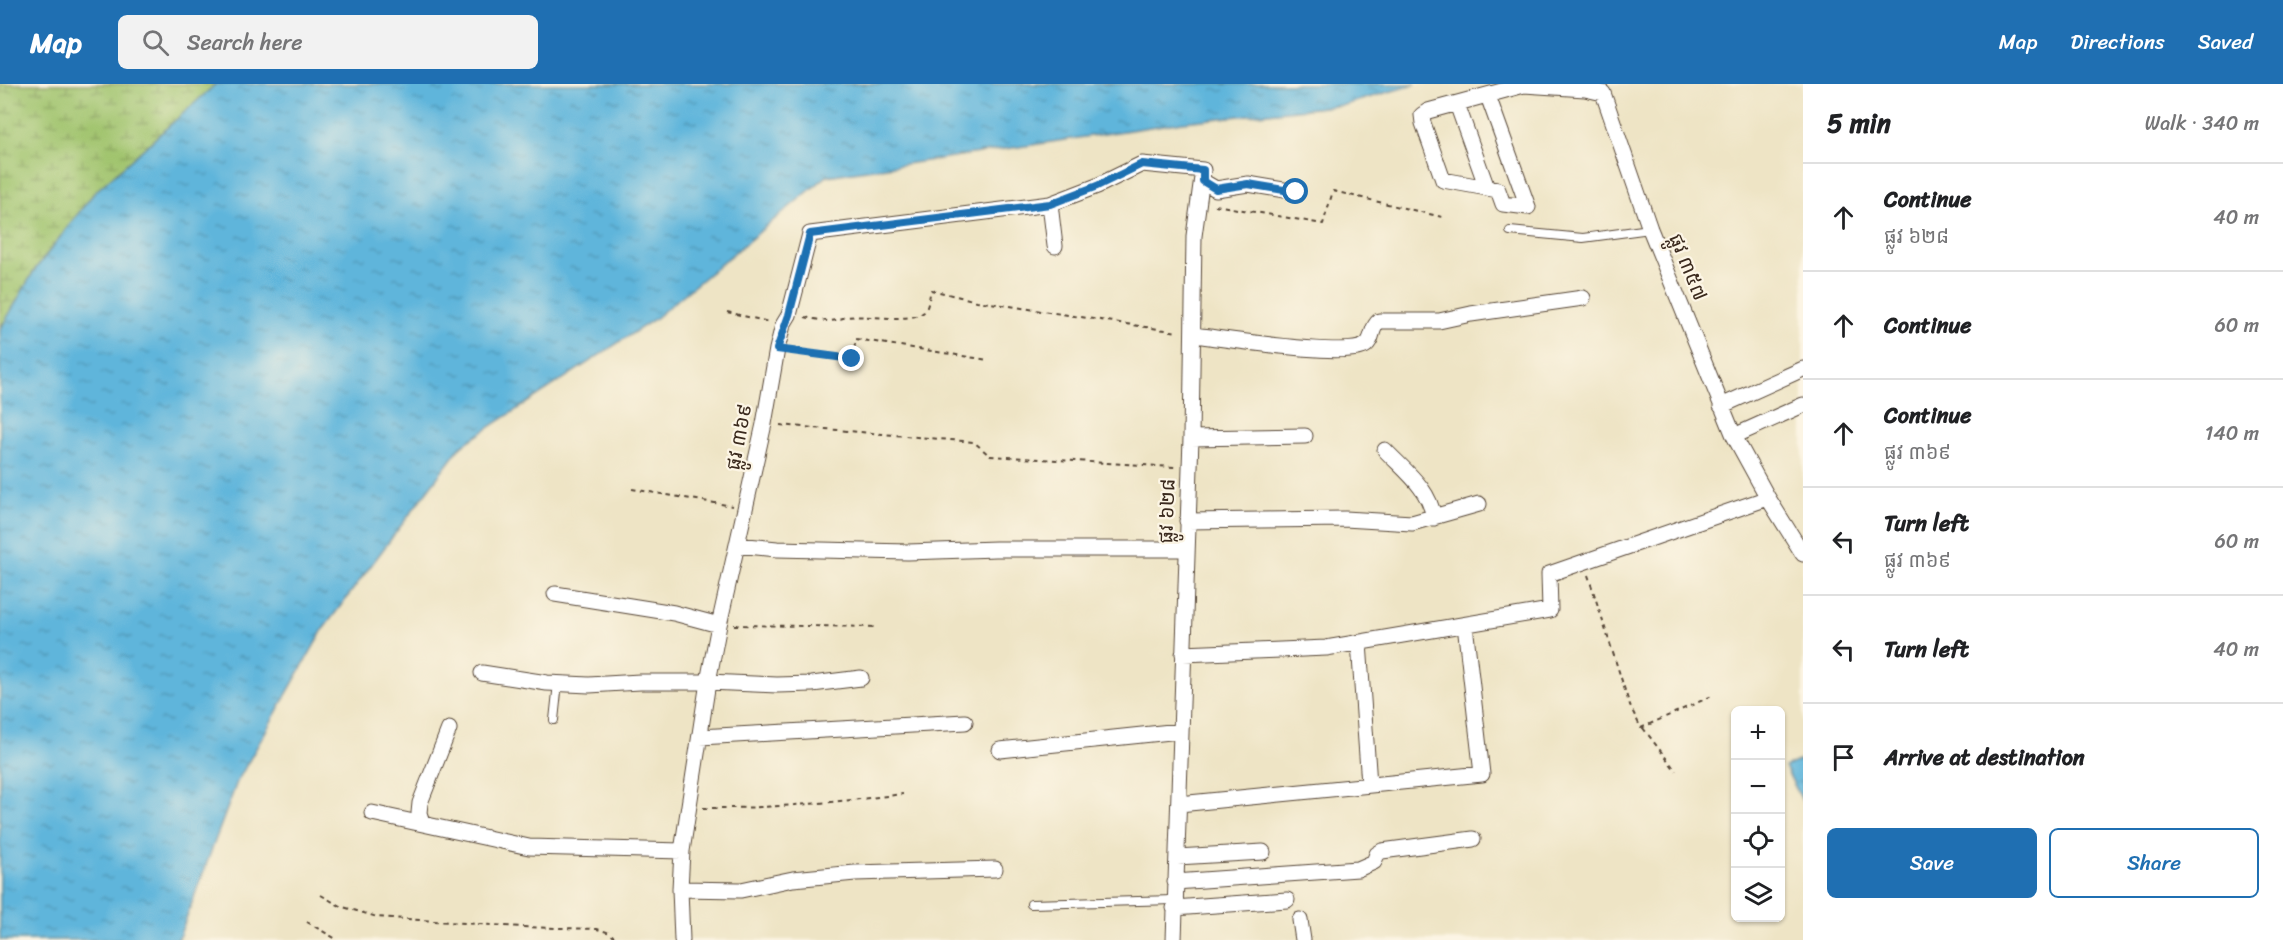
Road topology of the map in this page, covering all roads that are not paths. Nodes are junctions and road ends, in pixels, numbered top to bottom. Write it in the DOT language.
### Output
graph roads {
  1 [pos="1488,96"];
  2 [pos="1457,104"];
  3 [pos="1203,181"];
  4 [pos="1487,188"];
  5 [pos="1296,192"];
  6 [pos="1050,204"];
  7 [pos="1650,229"];
  8 [pos="1510,231"];
  9 [pos="1055,246"];
  10 [pos="1583,298"];
  11 [pos="1193,335"];
  12 [pos="1803,369"];
  13 [pos="1803,405"];
  14 [pos="1721,406"];
  15 [pos="1305,436"];
  16 [pos="1734,436"];
  17 [pos="1191,438"];
  18 [pos="1385,450"];
  19 [pos="1768,498"];
  20 [pos="1479,504"];
  21 [pos="1434,518"];
  22 [pos="1187,521"];
  23 [pos="737,545"];
  24 [pos="1187,549"];
  25 [pos="1803,554"];
  26 [pos="555,594"];
  27 [pos="719,625"];
  28 [pos="1465,625"];
  29 [pos="1359,643"];
  30 [pos="1183,654"];
  31 [pos="482,673"];
  32 [pos="861,678"];
  33 [pos="708,682"];
  34 [pos="558,683"];
  35 [pos="554,720"];
  36 [pos="965,722"];
  37 [pos="449,729"];
  38 [pos="1180,731"];
  39 [pos="700,738"];
  40 [pos="1000,750"];
  41 [pos="1369,784"];
  42 [pos="1179,804"];
  43 [pos="372,813"];
  44 [pos="422,822"];
  45 [pos="1473,839"];
  46 [pos="682,851"];
  47 [pos="1263,852"];
  48 [pos="1177,857"];
  49 [pos="995,869"];
  50 [pos="1175,882"];
  51 [pos="680,890"];
  52 [pos="1287,900"];
  53 [pos="1031,904"];
  54 [pos="1174,904"];
  55 [pos="1300,920"];
  56 [pos="682,940"];
  57 [pos="1174,940"];
  58 [pos="1303,940"];
  1 -- 2 [label="street"];
  1 -- 4 [label="street"];
  1 -- 7 [label="street, ផ្លូវ ៣៥៧"];
  2 -- 4 [label="street"];
  2 -- 4 [label="street"];
  3 -- 5 [label="street"];
  3 -- 6 [label="street, ផ្លូវ ៣៦៩"];
  3 -- 11 [label="street, ផ្លូវ ៦២៨"];
  6 -- 9 [label="street"];
  6 -- 23 [label="street, ផ្លូវ ៣៦៩"];
  7 -- 8 [label="lane"];
  7 -- 14 [label="street, ផ្លូវ ៣៥៧"];
  10 -- 11 [label="street"];
  11 -- 17 [label="street, ផ្លូវ ៦២៨"];
  12 -- 14 [label="street"];
  13 -- 16 [label="street"];
  14 -- 16 [label="street, ផ្លូវ ៣៥៧"];
  15 -- 17 [label="street"];
  16 -- 19 [label="street, ផ្លូវ ៣៥៧"];
  17 -- 22 [label="street, ផ្លូវ ៦២៨"];
  18 -- 21 [label="street"];
  19 -- 25 [label="street, ផ្លូវ ៣៥៧"];
  19 -- 28 [label="street"];
  20 -- 21 [label="street"];
  21 -- 22 [label="street"];
  22 -- 24 [label="street, ផ្លូវ ៦២៨"];
  23 -- 24 [label="street"];
  23 -- 27 [label="street, ផ្លូវ ៣៦៩"];
  24 -- 30 [label="street, ផ្លូវ ៦២៨"];
  26 -- 27 [label="street"];
  27 -- 33 [label="street, ផ្លូវ ៣៦៩"];
  28 -- 29 [label="street"];
  28 -- 41 [label="street"];
  29 -- 30 [label="street"];
  29 -- 41 [label="street"];
  30 -- 38 [label="street, ផ្លូវ ៦២៨"];
  31 -- 34 [label="street"];
  32 -- 33 [label="street"];
  33 -- 34 [label="street"];
  33 -- 39 [label="street, ផ្លូវ ៣៦៩"];
  34 -- 35 [label="lane"];
  36 -- 39 [label="street"];
  37 -- 44 [label="street"];
  38 -- 40 [label="street"];
  38 -- 42 [label="street, ផ្លូវ ៦២៨"];
  39 -- 46 [label="street, ផ្លូវ ៣៦៩"];
  41 -- 42 [label="street"];
  42 -- 48 [label="street, ផ្លូវ ៦២៨"];
  43 -- 44 [label="street"];
  44 -- 46 [label="street"];
  45 -- 50 [label="street"];
  46 -- 51 [label="street, ផ្លូវ ៣៦៩"];
  47 -- 48 [label="street"];
  48 -- 50 [label="street, ផ្លូវ ៦២៨"];
  49 -- 51 [label="street"];
  50 -- 54 [label="street, ផ្លូវ ៦២៨"];
  51 -- 56 [label="street, ផ្លូវ ៣៦៩"];
  52 -- 54 [label="street"];
  53 -- 54 [label="lane"];
  54 -- 57 [label="street, ផ្លូវ ៦២៨"];
  55 -- 58 [label="street"];
}
